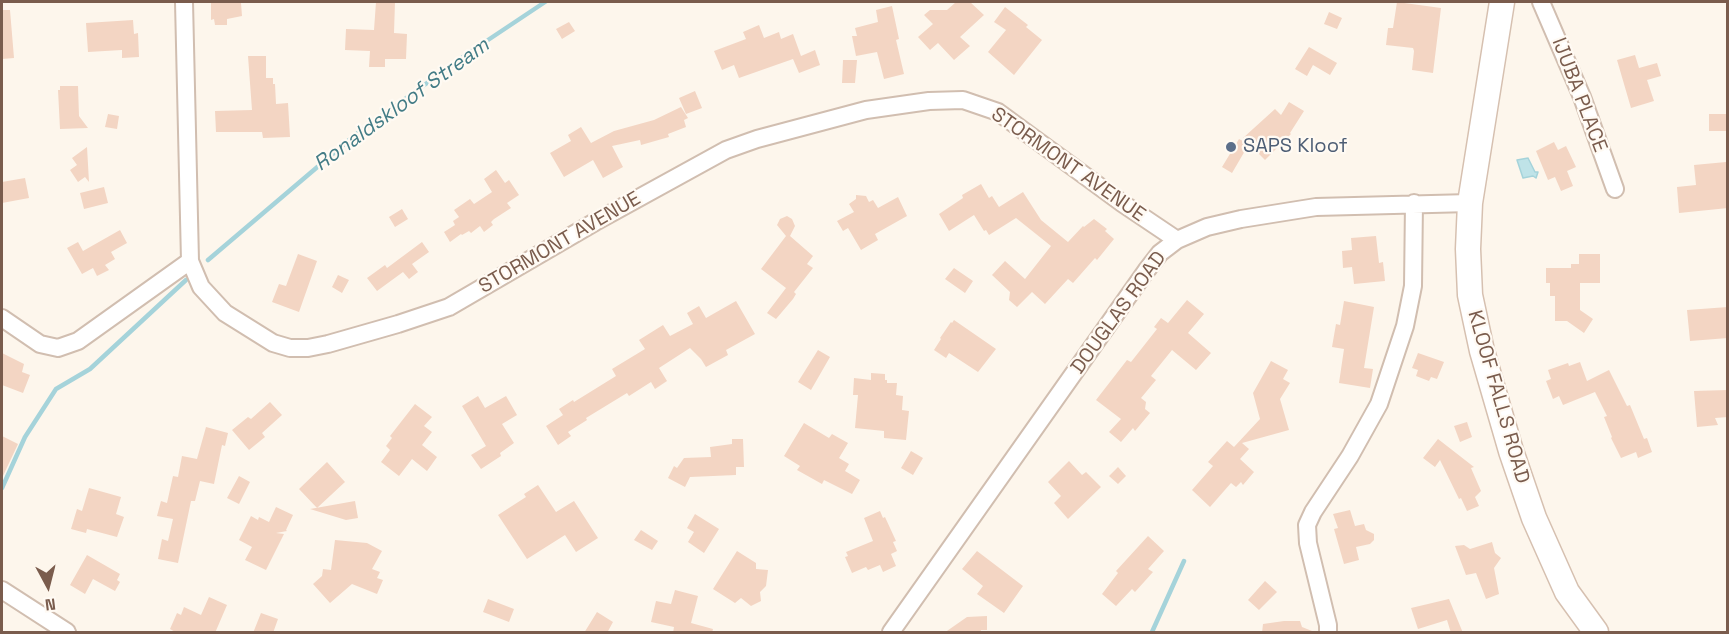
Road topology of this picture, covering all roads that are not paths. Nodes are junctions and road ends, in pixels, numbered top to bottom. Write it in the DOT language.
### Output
graph roads {
  1 [pos="184,2"];
  2 [pos="1502,2"];
  3 [pos="1541,2"];
  4 [pos="1615,189"];
  5 [pos="1414,203"];
  6 [pos="1470,203"];
  7 [pos="1177,240"];
  8 [pos="190,261"];
  9 [pos="2,318"];
  10 [pos="2,590"];
  11 [pos="67,633"];
  12 [pos="891,633"];
  13 [pos="1328,633"];
  14 [pos="1596,633"];
  1 -- 8 [label="street, STORMONT AVENUE"];
  2 -- 6 [label="main road, KLOOF FALLS ROAD"];
  3 -- 4 [label="street, IJUBA PLACE"];
  5 -- 6 [label="street, DOUGLAS ROAD"];
  5 -- 7 [label="street, DOUGLAS ROAD"];
  5 -- 13 [label="street"];
  6 -- 14 [label="main road, KLOOF FALLS ROAD"];
  7 -- 8 [label="street, STORMONT AVENUE"];
  7 -- 12 [label="street, DOUGLAS ROAD"];
  8 -- 9 [label="street"];
  10 -- 11 [label="street"];
}
